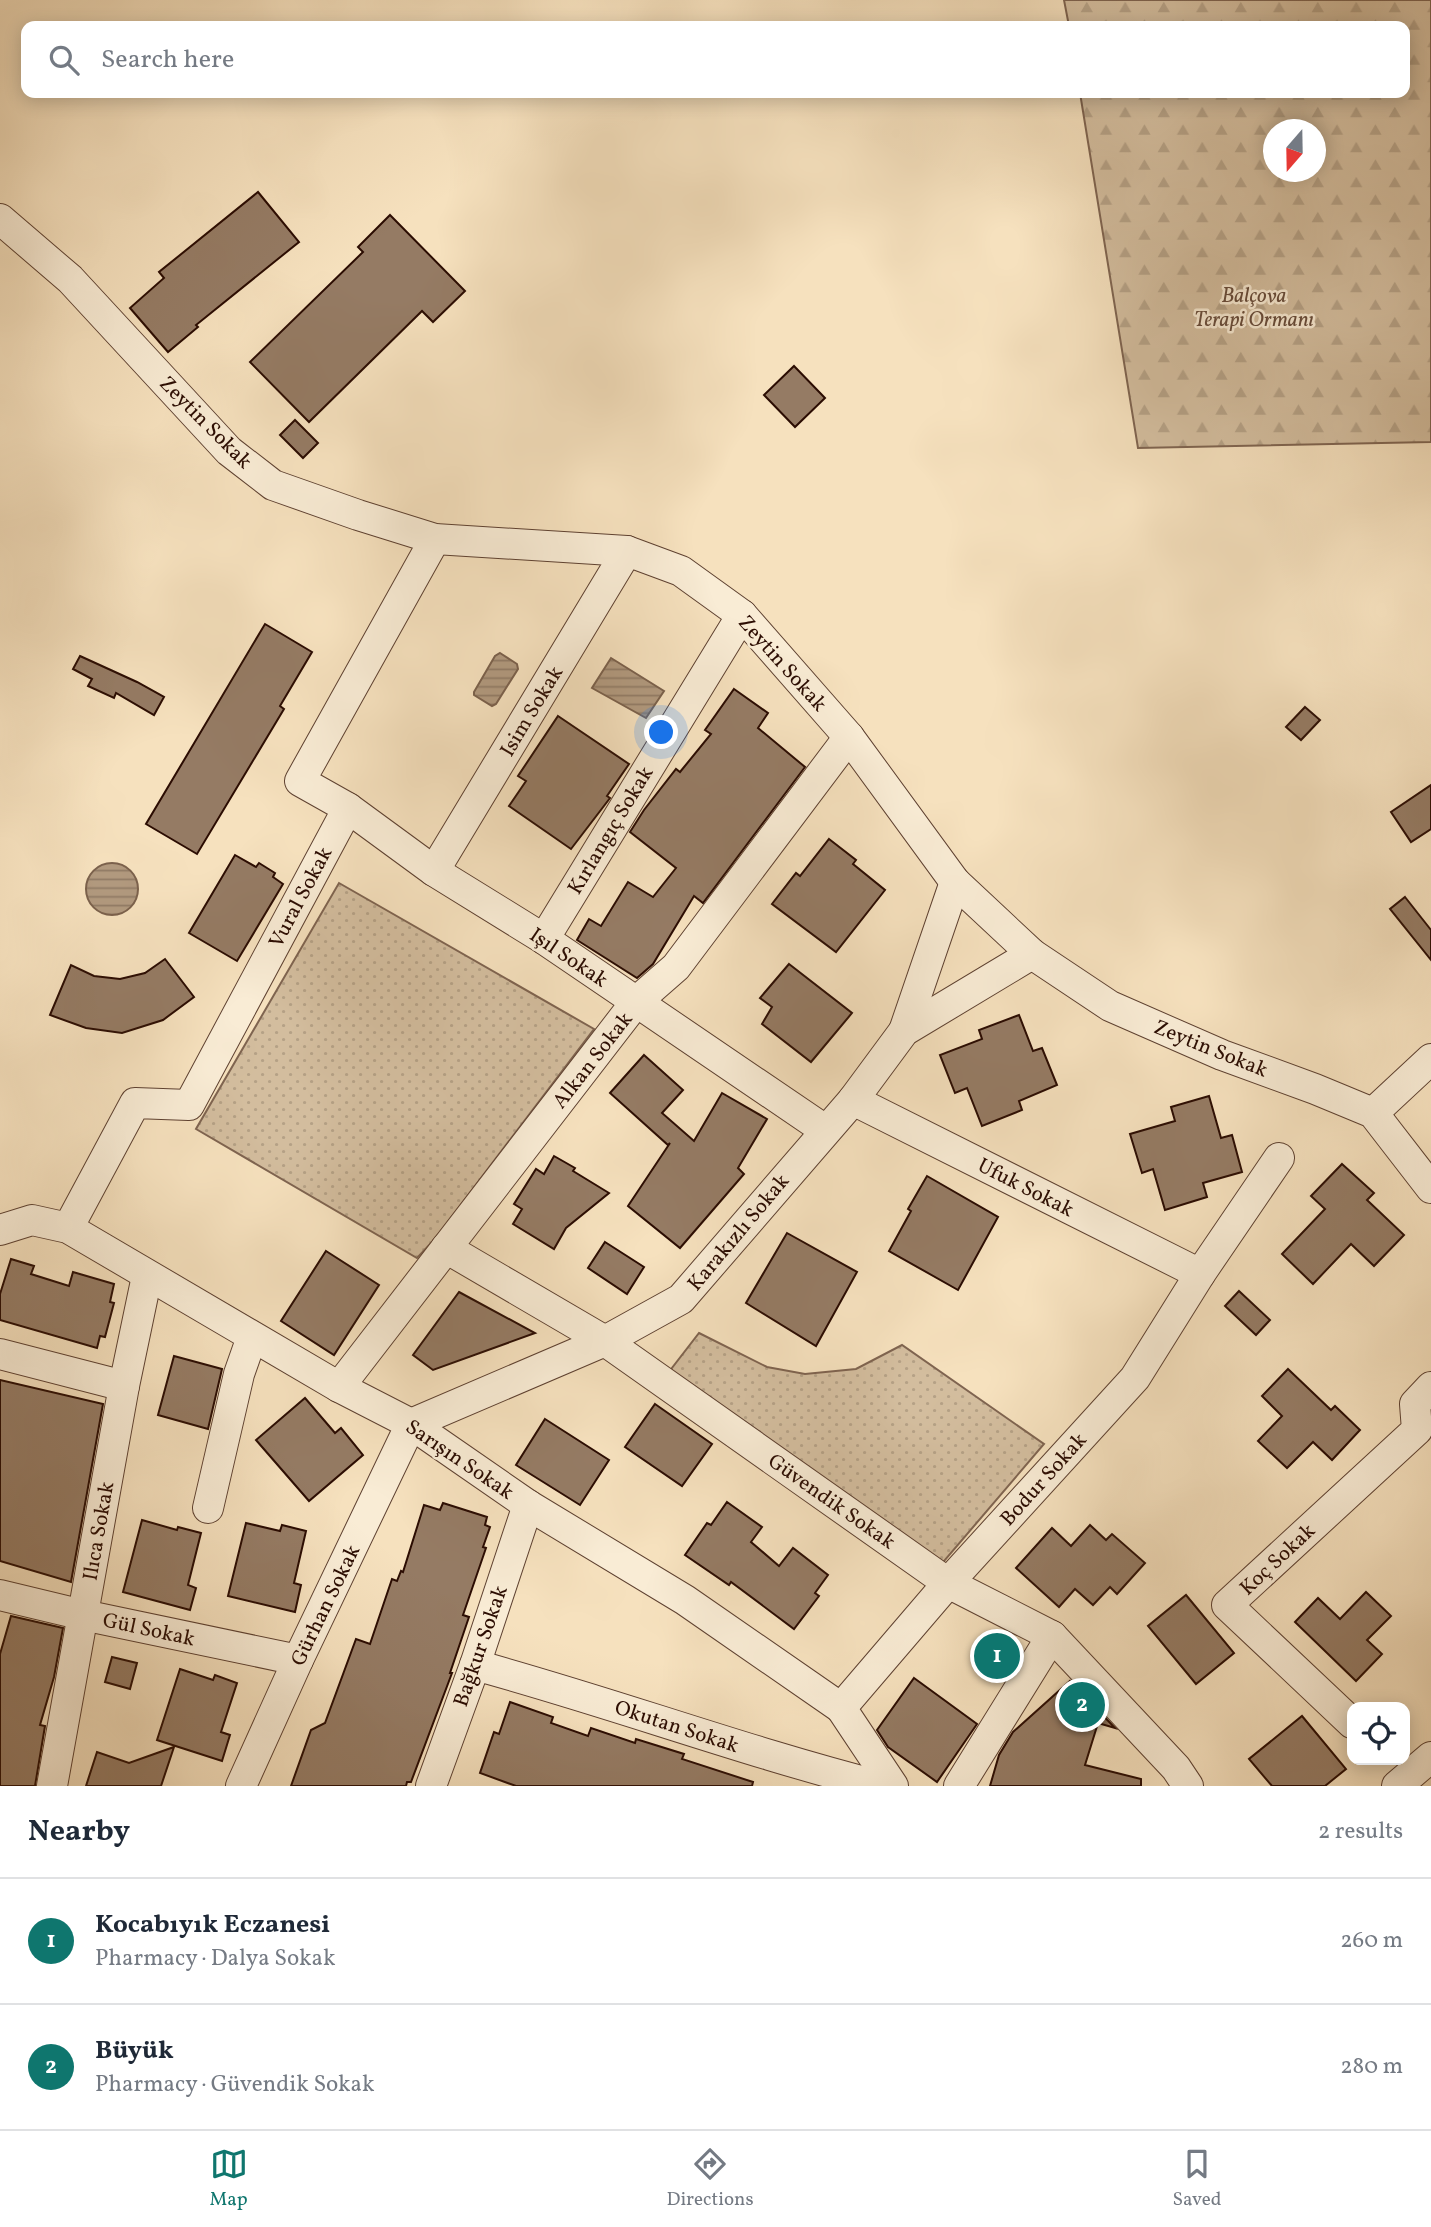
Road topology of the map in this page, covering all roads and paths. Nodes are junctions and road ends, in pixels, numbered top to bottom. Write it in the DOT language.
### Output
graph roads {
  1 [pos="0,219"];
  2 [pos="435,539"];
  3 [pos="627,551"];
  4 [pos="742,615"];
  5 [pos="849,737"];
  6 [pos="348,808"];
  7 [pos="434,871"];
  8 [pos="955,882"];
  9 [pos="544,939"];
  10 [pos="1032,954"];
  11 [pos="636,1002"];
  12 [pos="904,1031"];
  13 [pos="1431,1059"];
  14 [pos="853,1100"];
  15 [pos="1373,1114"];
  16 [pos="825,1130"];
  17 [pos="1279,1158"];
  18 [pos="1431,1188"];
  19 [pos="68,1228"];
  20 [pos="0,1230"];
  21 [pos="446,1248"];
  22 [pos="1200,1274"];
  23 [pos="147,1276"];
  24 [pos="252,1337"];
  25 [pos="606,1342"];
  26 [pos="0,1354"];
  27 [pos="124,1386"];
  28 [pos="338,1387"];
  29 [pos="1431,1387"];
  30 [pos="411,1424"];
  31 [pos="528,1505"];
  32 [pos="208,1508"];
  33 [pos="948,1583"];
  34 [pos="0,1595"];
  35 [pos="83,1615"];
  36 [pos="1052,1636"];
  37 [pos="298,1660"];
  38 [pos="475,1665"];
  39 [pos="841,1708"];
  40 [pos="1347,1718"];
  41 [pos="52,1786"];
  42 [pos="241,1786"];
  43 [pos="431,1786"];
  44 [pos="880,1786"];
  45 [pos="893,1786"];
  46 [pos="959,1786"];
  47 [pos="1188,1786"];
  1 -- 2 [label="street, Zeytin Sokak"];
  2 -- 3 [label="street, Zeytin Sokak"];
  2 -- 6 [label="street"];
  3 -- 4 [label="street, Zeytin Sokak"];
  3 -- 7 [label="street, Isim Sokak"];
  4 -- 5 [label="street, Zeytin Sokak"];
  4 -- 9 [label="street, Kırlangıç Sokak"];
  5 -- 8 [label="street, Zeytin Sokak"];
  5 -- 11 [label="street, Alkan Sokak"];
  6 -- 7 [label="street, Işıl Sokak"];
  6 -- 19 [label="street, Vural Sokak"];
  7 -- 9 [label="street, Işıl Sokak"];
  8 -- 10 [label="street, Zeytin Sokak"];
  8 -- 12 [label="street, Karakızlı Sokak"];
  9 -- 11 [label="street, Işıl Sokak"];
  10 -- 12 [label="street, Karakızlı Sokak"];
  10 -- 15 [label="street, Zeytin Sokak"];
  11 -- 16 [label="street, Işıl Sokak"];
  11 -- 21 [label="street, Alkan Sokak"];
  12 -- 14 [label="street, Karakızlı Sokak"];
  13 -- 15 [label="street"];
  14 -- 16 [label="street, Karakızlı Sokak"];
  14 -- 22 [label="street, Ufuk Sokak"];
  15 -- 18 [label="street, Zeytin Sokak"];
  16 -- 25 [label="street, Karakızlı Sokak"];
  17 -- 22 [label="street, Bodur Sokak"];
  19 -- 20 [label="street, Sarışın Sokak"];
  19 -- 23 [label="street, Sarışın Sokak"];
  21 -- 25 [label="street, Güvendik Sokak"];
  21 -- 28 [label="street, Alkan Sokak"];
  22 -- 33 [label="street, Bodur Sokak"];
  23 -- 24 [label="street, Sarışın Sokak"];
  23 -- 27 [label="street, Ilıca Sokak"];
  24 -- 28 [label="street, Sarışın Sokak"];
  24 -- 32 [label="street"];
  25 -- 30 [label="street, Karakızlı Sokak"];
  25 -- 33 [label="street, Güvendik Sokak"];
  26 -- 27 [label="street"];
  27 -- 35 [label="street, Ilıca Sokak"];
  28 -- 30 [label="street, Sarışın Sokak"];
  29 -- 40 [label="street, Koç Sokak"];
  30 -- 31 [label="street, Sarışın Sokak"];
  30 -- 37 [label="street, Gürhan Sokak"];
  31 -- 38 [label="street, Bağkur Sokak"];
  31 -- 39 [label="street, Sarışın Sokak"];
  33 -- 36 [label="street, Güvendik Sokak"];
  33 -- 39 [label="street, Bodur Sokak"];
  34 -- 35 [label="street, Gül Sokak"];
  35 -- 37 [label="street, Gül Sokak"];
  35 -- 41 [label="street, Ilıca Sokak"];
  36 -- 46 [label="street"];
  36 -- 47 [label="street, Güvendik Sokak"];
  37 -- 42 [label="street, Gürhan Sokak"];
  38 -- 43 [label="street, Bağkur Sokak"];
  38 -- 44 [label="street, Okutan Sokak"];
  39 -- 45 [label="street"];
}
